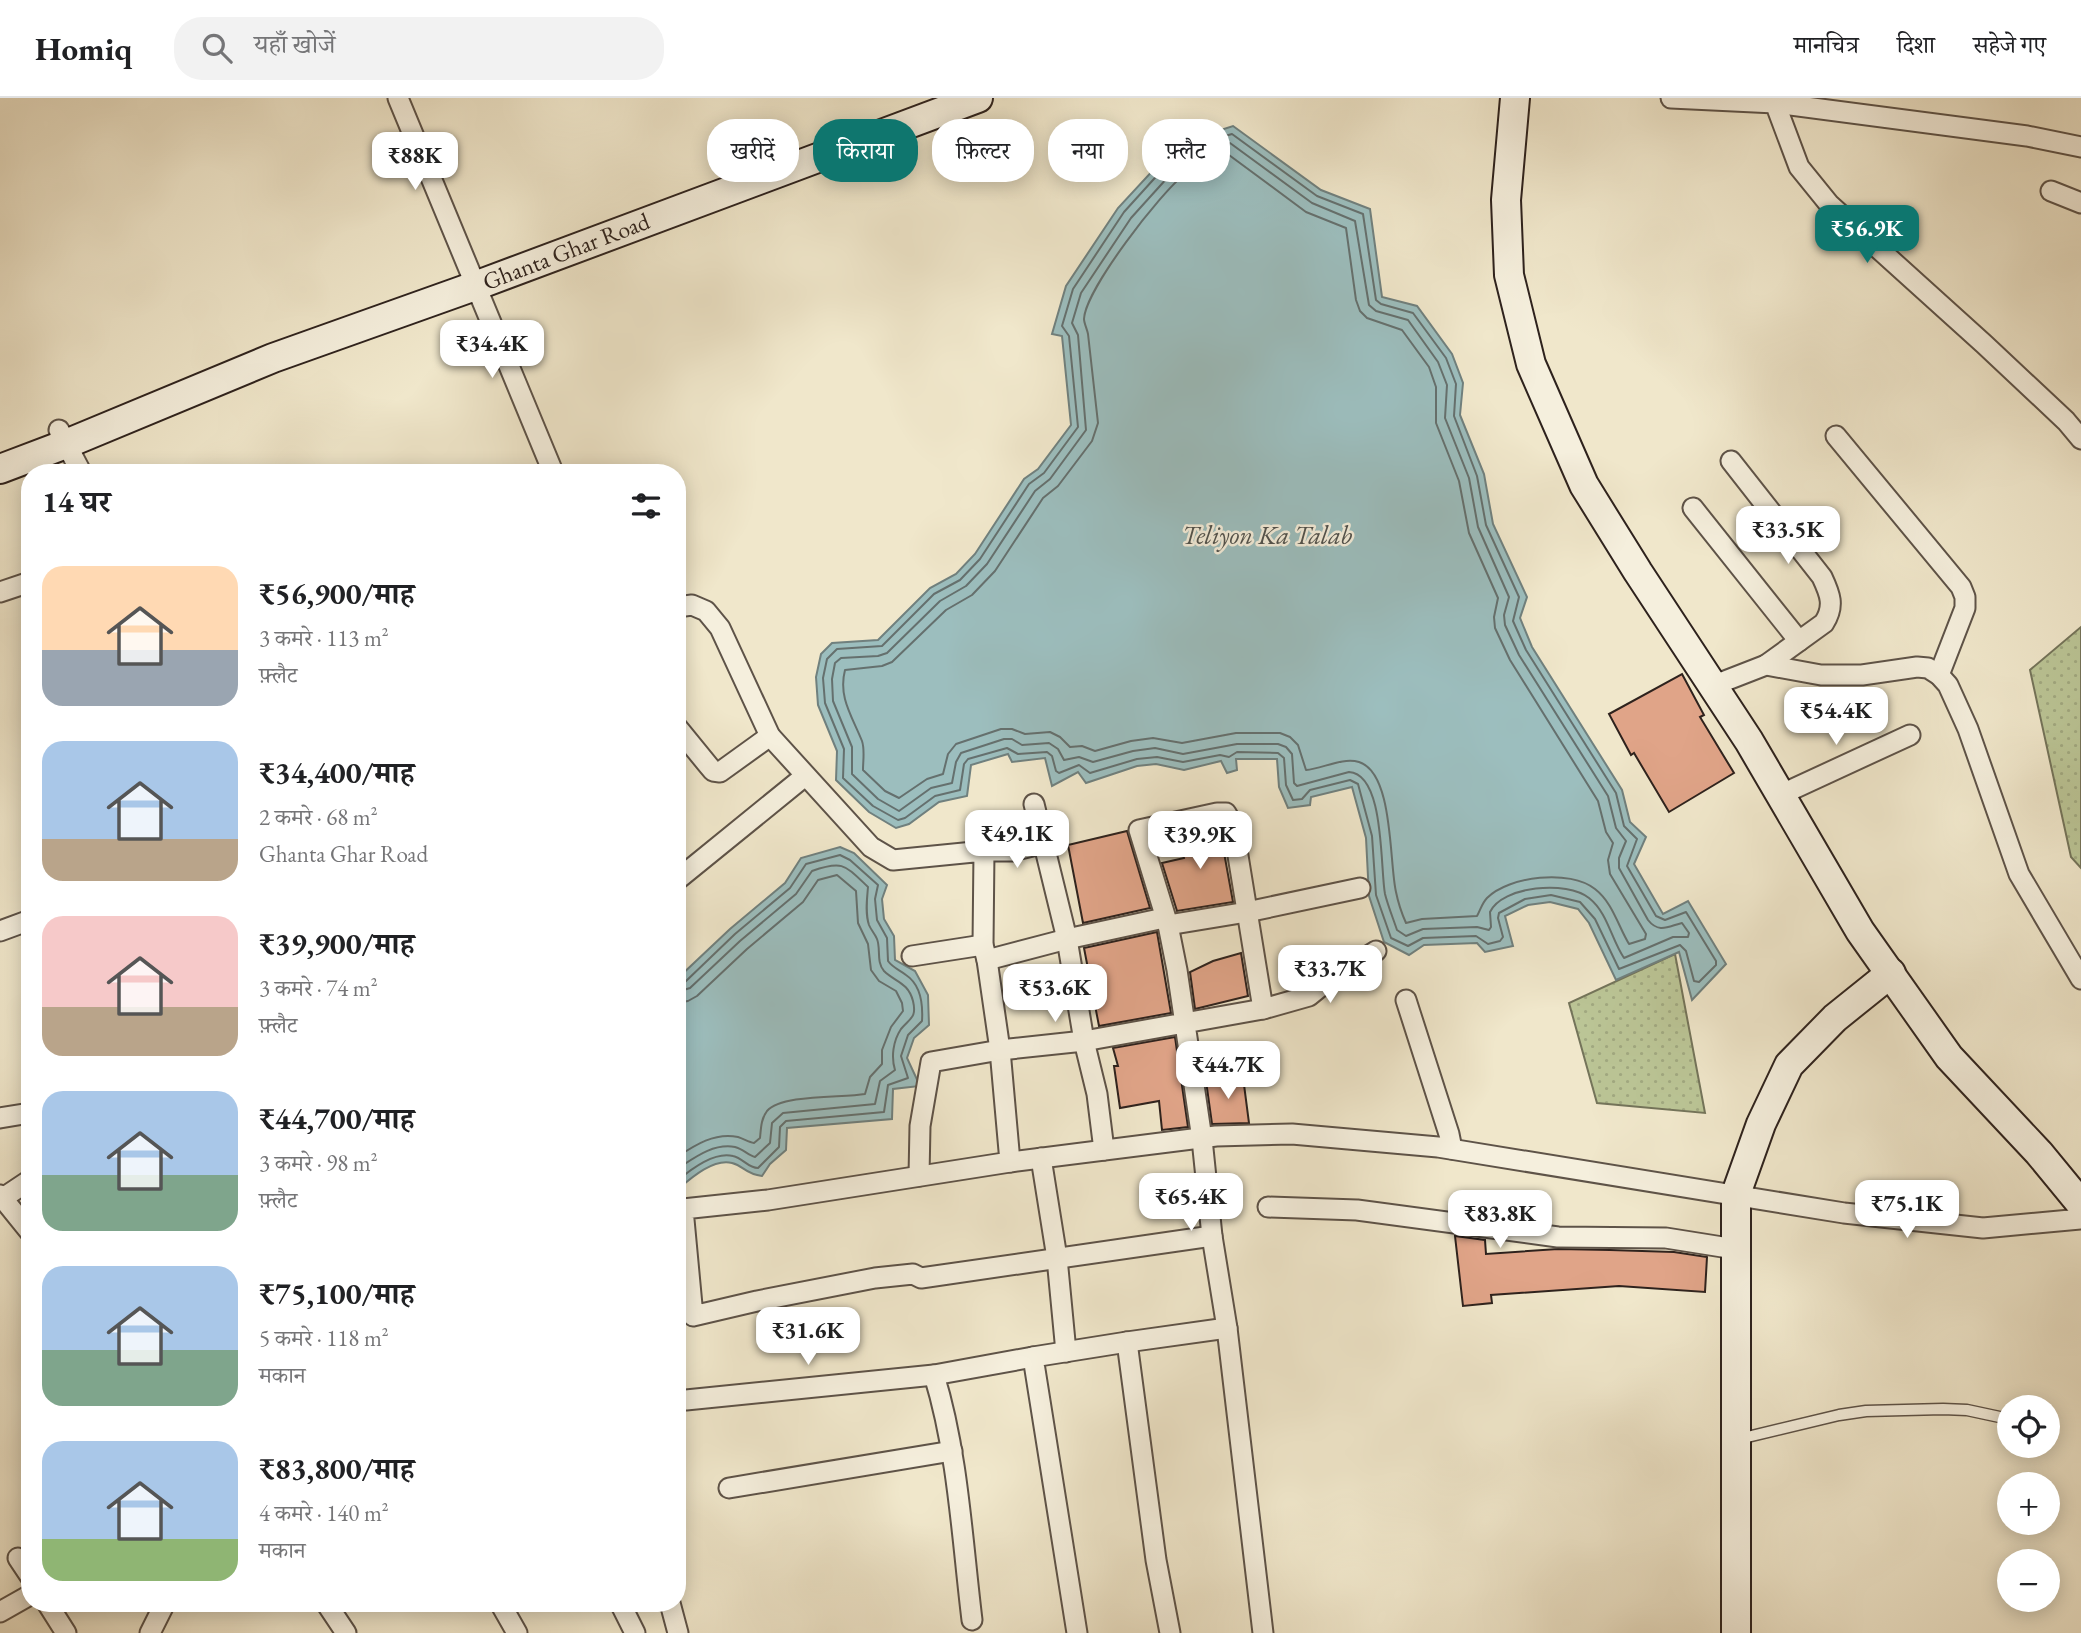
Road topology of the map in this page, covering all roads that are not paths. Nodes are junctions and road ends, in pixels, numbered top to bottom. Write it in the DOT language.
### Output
graph roads {
  1 [pos="398,98"];
  2 [pos="925,98"];
  3 [pos="978,98"];
  4 [pos="1515,98"];
  5 [pos="1671,98"];
  6 [pos="1765,101"];
  7 [pos="2081,147"];
  8 [pos="2051,191"];
  9 [pos="2081,202"];
  10 [pos="472,279"];
  11 [pos="1836,436"];
  12 [pos="62,437"];
  13 [pos="2081,439"];
  14 [pos="0,452"];
  15 [pos="1731,461"];
  16 [pos="77,464"];
  17 [pos="550,464"];
  18 [pos="0,470"];
  19 [pos="1693,508"];
  20 [pos="21,585"];
  21 [pos="0,592"];
  22 [pos="686,606"];
  23 [pos="1799,641"];
  24 [pos="1766,665"];
  25 [pos="1940,675"];
  26 [pos="1712,686"];
  27 [pos="1910,735"];
  28 [pos="770,736"];
  29 [pos="686,738"];
  30 [pos="805,776"];
  31 [pos="1780,795"];
  32 [pos="1034,804"];
  33 [pos="1045,843"];
  34 [pos="984,851"];
  35 [pos="686,873"];
  36 [pos="1360,888"];
  37 [pos="1247,912"];
  38 [pos="1166,922"];
  39 [pos="21,924"];
  40 [pos="0,932"];
  41 [pos="1067,939"];
  42 [pos="1376,951"];
  43 [pos="985,952"];
  44 [pos="912,956"];
  45 [pos="1891,973"];
  46 [pos="2081,979"];
  47 [pos="1406,1000"];
  48 [pos="1262,1009"];
  49 [pos="1185,1023"];
  50 [pos="1084,1041"];
  51 [pos="1000,1050"];
  52 [pos="21,1114"];
  53 [pos="0,1118"];
  54 [pos="1202,1139"];
  55 [pos="1452,1149"];
  56 [pos="1104,1150"];
  57 [pos="1041,1158"];
  58 [pos="1010,1162"];
  59 [pos="919,1176"];
  60 [pos="21,1185"];
  61 [pos="1736,1194"];
  62 [pos="1,1197"];
  63 [pos="2081,1204"];
  64 [pos="1268,1207"];
  65 [pos="686,1209"];
  66 [pos="2081,1219"];
  67 [pos="21,1221"];
  68 [pos="1212,1236"];
  69 [pos="1735,1249"];
  70 [pos="1057,1258"];
  71 [pos="686,1259"];
  72 [pos="1227,1328"];
  73 [pos="1127,1342"];
  74 [pos="1066,1352"];
  75 [pos="1033,1357"];
  76 [pos="934,1375"];
  77 [pos="686,1399"];
  78 [pos="1997,1416"];
  79 [pos="1735,1440"];
  80 [pos="952,1451"];
  81 [pos="729,1488"];
  82 [pos="18,1558"];
  83 [pos="21,1562"];
  84 [pos="21,1600"];
  85 [pos="0,1612"];
  86 [pos="53,1612"];
  87 [pos="160,1612"];
  88 [pos="332,1612"];
  89 [pos="505,1612"];
  90 [pos="624,1612"];
  91 [pos="672,1612"];
  92 [pos="972,1620"];
  93 [pos="66,1633"];
  94 [pos="150,1633"];
  95 [pos="346,1633"];
  96 [pos="517,1633"];
  97 [pos="635,1633"];
  98 [pos="678,1633"];
  99 [pos="1077,1633"];
  100 [pos="1170,1633"];
  101 [pos="1263,1633"];
  102 [pos="1736,1633"];
  1 -- 10 [label="street"];
  2 -- 10 [label="street, Ghanta Ghar Road"];
  3 -- 10 [label="street, Ghanta Ghar Road"];
  4 -- 26 [label="street"];
  5 -- 6 [label="street"];
  6 -- 7 [label="street"];
  6 -- 13 [label="street"];
  8 -- 9 [label="street"];
  10 -- 12 [label="street, Ghanta Ghar Road"];
  10 -- 17 [label="street"];
  11 -- 25 [label="street"];
  12 -- 14 [label="street, Ghanta Ghar Road"];
  12 -- 16 [label="street"];
  12 -- 18 [label="street, Ghanta Ghar Road"];
  15 -- 23 [label="street"];
  19 -- 23 [label="street"];
  20 -- 21 [label="street"];
  22 -- 28 [label="street"];
  23 -- 24 [label="street"];
  24 -- 25 [label="street"];
  24 -- 26 [label="street"];
  25 -- 46 [label="street"];
  26 -- 31 [label="street"];
  27 -- 31 [label="street"];
  28 -- 29 [label="street"];
  28 -- 30 [label="street"];
  30 -- 34 [label="street"];
  30 -- 35 [label="street"];
  31 -- 45 [label="street"];
  32 -- 33 [label="street"];
  33 -- 34 [label="street"];
  33 -- 41 [label="street"];
  34 -- 43 [label="street"];
  36 -- 37 [label="street"];
  37 -- 38 [label="street"];
  37 -- 38 [label="street"];
  37 -- 48 [label="street"];
  38 -- 41 [label="street"];
  38 -- 49 [label="street"];
  39 -- 40 [label="street"];
  41 -- 43 [label="street"];
  41 -- 50 [label="street"];
  42 -- 48 [label="street"];
  43 -- 44 [label="street"];
  43 -- 51 [label="street"];
  45 -- 61 [label="street"];
  45 -- 63 [label="street"];
  47 -- 55 [label="street"];
  48 -- 49 [label="street"];
  49 -- 50 [label="street"];
  49 -- 54 [label="street"];
  50 -- 51 [label="street"];
  50 -- 56 [label="street"];
  51 -- 58 [label="street"];
  51 -- 59 [label="street"];
  52 -- 53 [label="street"];
  54 -- 55 [label="street"];
  54 -- 56 [label="street"];
  54 -- 68 [label="street"];
  55 -- 61 [label="street"];
  56 -- 57 [label="street"];
  57 -- 58 [label="street"];
  57 -- 70 [label="street"];
  58 -- 59 [label="street"];
  59 -- 65 [label="street"];
  60 -- 62 [label="street"];
  61 -- 66 [label="street"];
  61 -- 69 [label="street"];
  62 -- 67 [label="street"];
  64 -- 69 [label="street"];
  68 -- 70 [label="street"];
  68 -- 72 [label="street"];
  69 -- 79 [label="street"];
  70 -- 71 [label="street"];
  70 -- 74 [label="street"];
  72 -- 73 [label="street"];
  72 -- 101 [label="street"];
  73 -- 74 [label="street"];
  73 -- 100 [label="street"];
  74 -- 75 [label="street"];
  75 -- 76 [label="street"];
  75 -- 99 [label="street"];
  76 -- 77 [label="street"];
  76 -- 80 [label="street"];
  78 -- 79 [label="lane"];
  79 -- 102 [label="street"];
  80 -- 81 [label="street"];
  80 -- 92 [label="street"];
  82 -- 83 [label="street"];
  84 -- 85 [label="street"];
  86 -- 93 [label="street"];
  87 -- 94 [label="street"];
  88 -- 95 [label="street"];
  89 -- 96 [label="street"];
  90 -- 97 [label="street"];
  91 -- 98 [label="street"];
}
